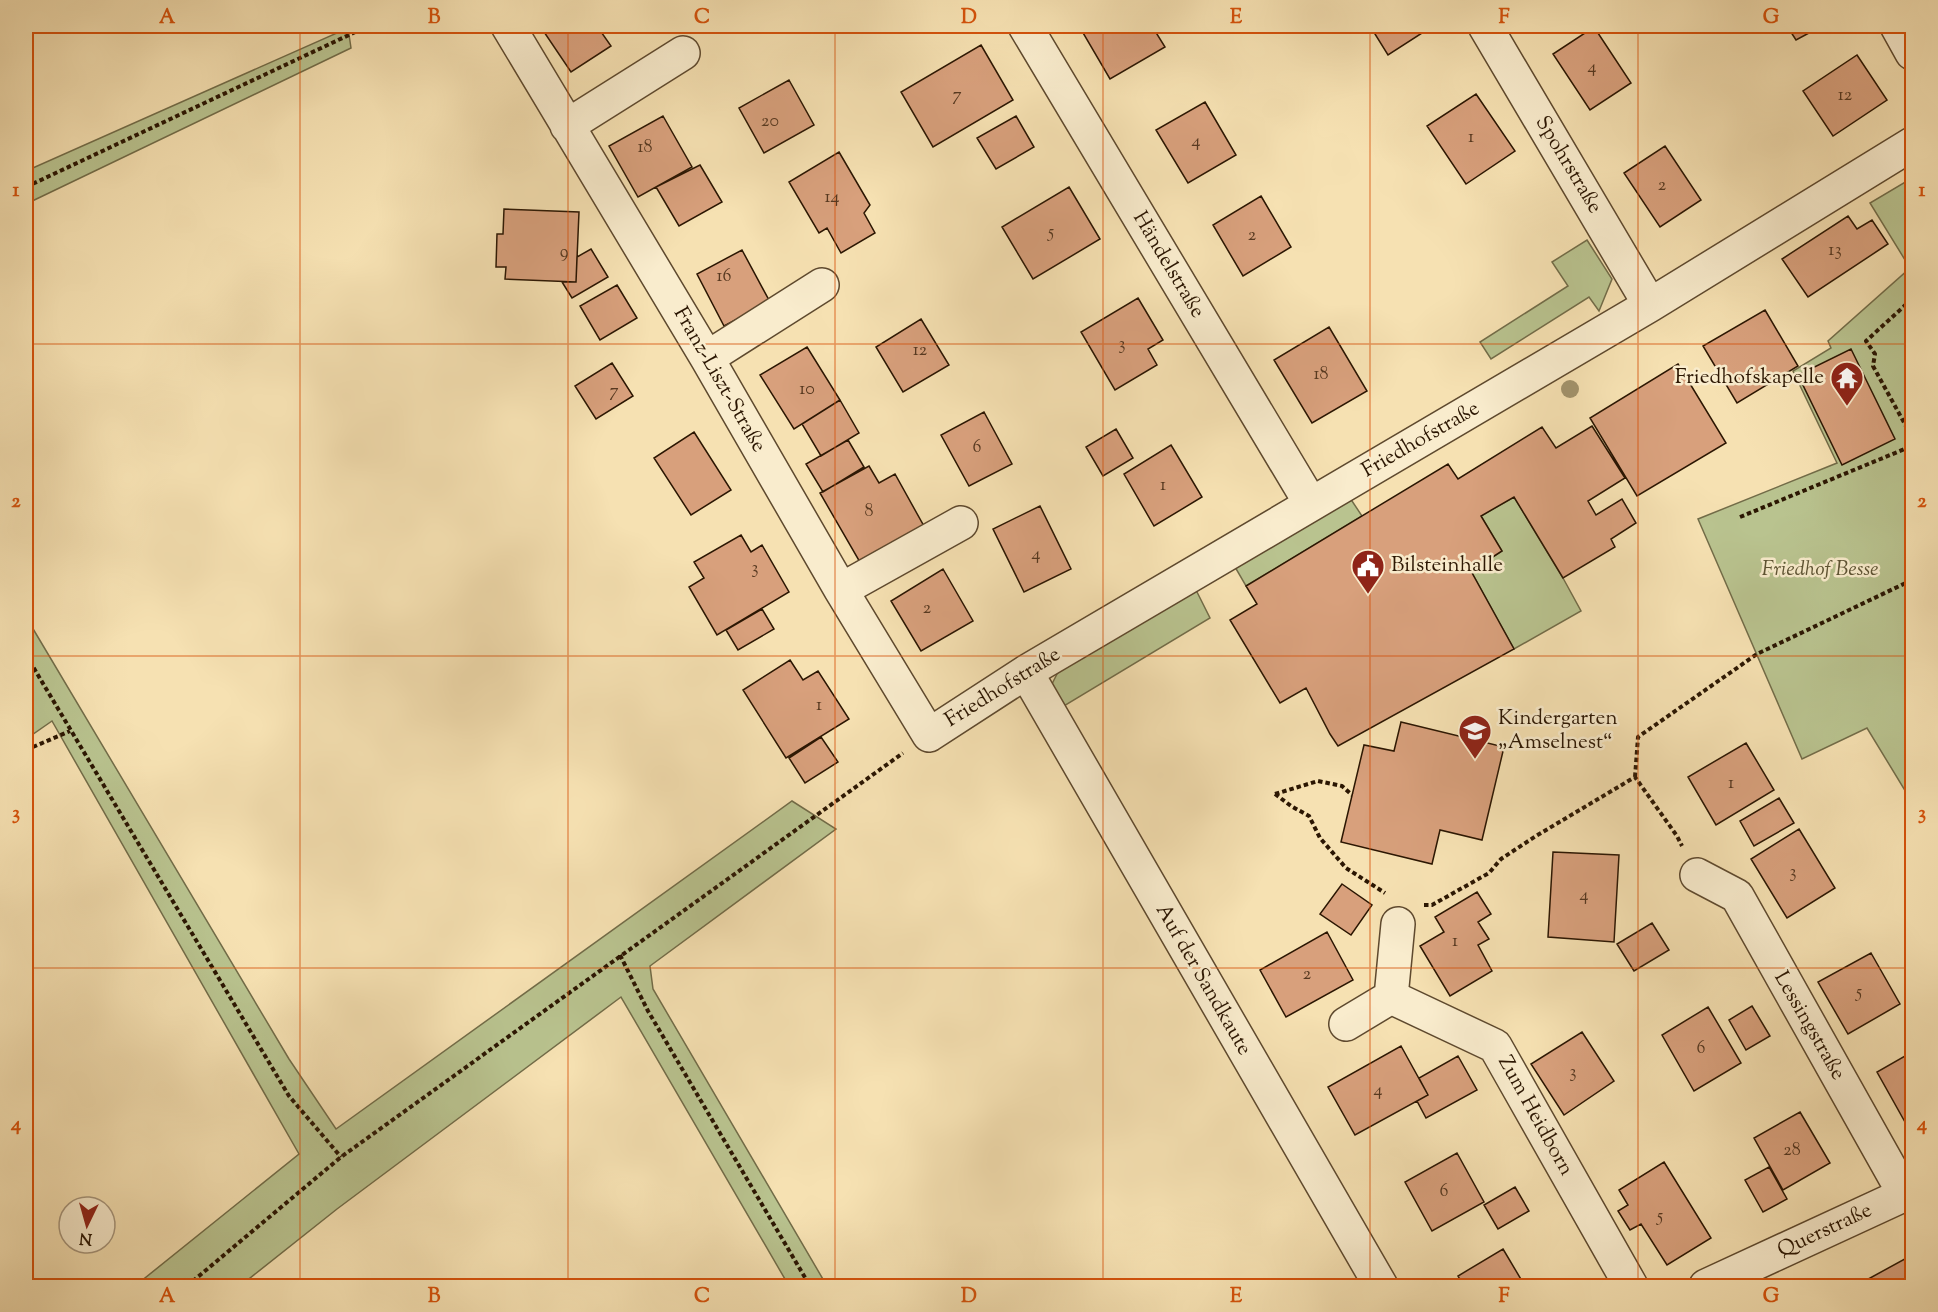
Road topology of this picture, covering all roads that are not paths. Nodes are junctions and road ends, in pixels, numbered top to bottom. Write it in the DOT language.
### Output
graph roads {
  1 [pos="508,26"];
  2 [pos="1025,26"];
  3 [pos="1485,26"];
  4 [pos="1897,26"];
  5 [pos="683,53"];
  6 [pos="1912,53"];
  7 [pos="567,126"];
  8 [pos="1912,144"];
  9 [pos="822,285"];
  10 [pos="1650,305"];
  11 [pos="707,358"];
  12 [pos="1311,504"];
  13 [pos="961,523"];
  14 [pos="841,590"];
  15 [pos="1026,672"];
  16 [pos="929,735"];
  17 [pos="1696,875"];
  18 [pos="1400,914"];
  19 [pos="1391,997"];
  20 [pos="1346,1024"];
  21 [pos="1909,1193"];
  22 [pos="1381,1287"];
  23 [pos="1631,1287"];
  24 [pos="1706,1287"];
  1 -- 7 [label="street, Franz-Liszt-Straße"];
  2 -- 12 [label="street, Händelstraße"];
  3 -- 10 [label="street, Spohrstraße"];
  4 -- 6 [label="street"];
  5 -- 7 [label="street"];
  7 -- 11 [label="street, Franz-Liszt-Straße"];
  8 -- 10 [label="street, Friedhofstraße"];
  9 -- 11 [label="street"];
  10 -- 12 [label="street, Friedhofstraße"];
  11 -- 14 [label="street, Franz-Liszt-Straße"];
  12 -- 15 [label="street, Friedhofstraße"];
  13 -- 14 [label="street"];
  14 -- 16 [label="street, Franz-Liszt-Straße"];
  15 -- 16 [label="street, Friedhofstraße"];
  15 -- 22 [label="street, Auf der Sandkaute"];
  17 -- 21 [label="street, Lessingstraße"];
  18 -- 19 [label="street"];
  19 -- 20 [label="street"];
  19 -- 23 [label="street, Zum Heidborn"];
  21 -- 24 [label="street, Querstraße"];
}
